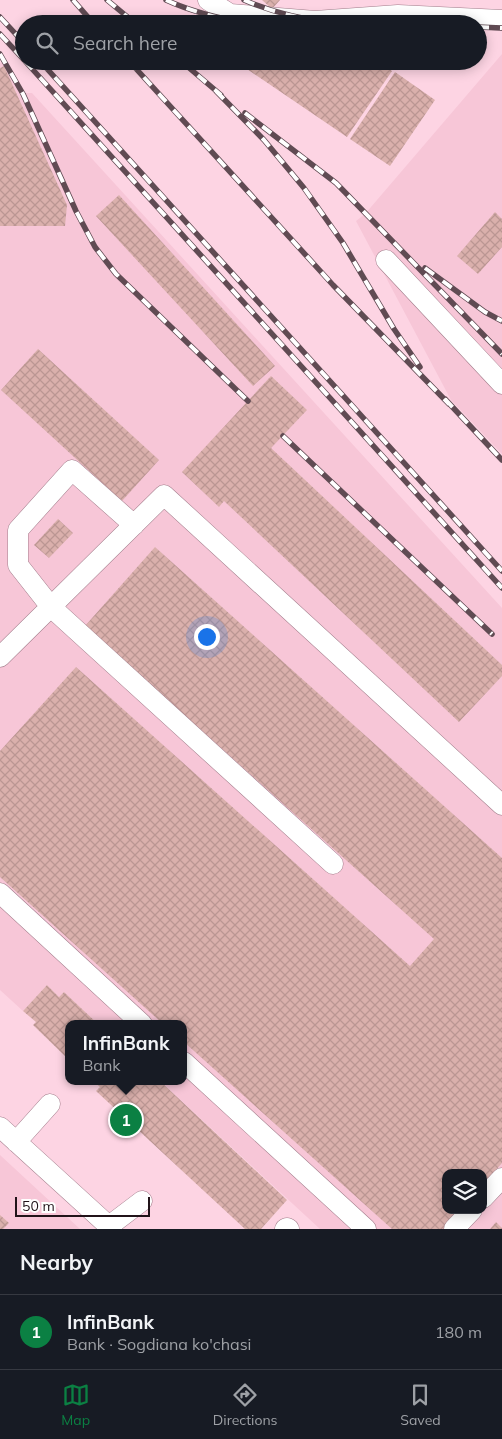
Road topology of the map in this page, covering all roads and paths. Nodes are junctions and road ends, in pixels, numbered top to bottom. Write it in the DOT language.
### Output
graph roads {
  1 [pos="208,0"];
  2 [pos="373,8"];
  3 [pos="242,15"];
  4 [pos="342,15"];
  5 [pos="398,15"];
  6 [pos="487,19"];
  7 [pos="502,20"];
  8 [pos="386,260"];
  9 [pos="502,384"];
  10 [pos="134,525"];
  11 [pos="51,607"];
  12 [pos="0,657"];
  13 [pos="502,805"];
  14 [pos="334,864"];
  15 [pos="0,893"];
  16 [pos="138,1020"];
  17 [pos="187,1065"];
  18 [pos="50,1104"];
  19 [pos="0,1127"];
  20 [pos="16,1142"];
  21 [pos="502,1178"];
  22 [pos="487,1194"];
  23 [pos="142,1201"];
  24 [pos="468,1214"];
  25 [pos="110,1228"];
  26 [pos="366,1229"];
  27 [pos="454,1229"];
  1 -- 3 [label="street"];
  2 -- 4 [label="street"];
  2 -- 5 [label="street"];
  6 -- 7 [label="street"];
  8 -- 9 [label="street"];
  10 -- 11 [label="street"];
  10 -- 11 [label="street"];
  10 -- 13 [label="street"];
  11 -- 12 [label="street"];
  11 -- 14 [label="street"];
  15 -- 16 [label="street"];
  17 -- 26 [label="street"];
  18 -- 20 [label="street"];
  19 -- 20 [label="street"];
  20 -- 25 [label="street"];
  21 -- 22 [label="street"];
  23 -- 25 [label="street"];
  24 -- 27 [label="street"];
}
